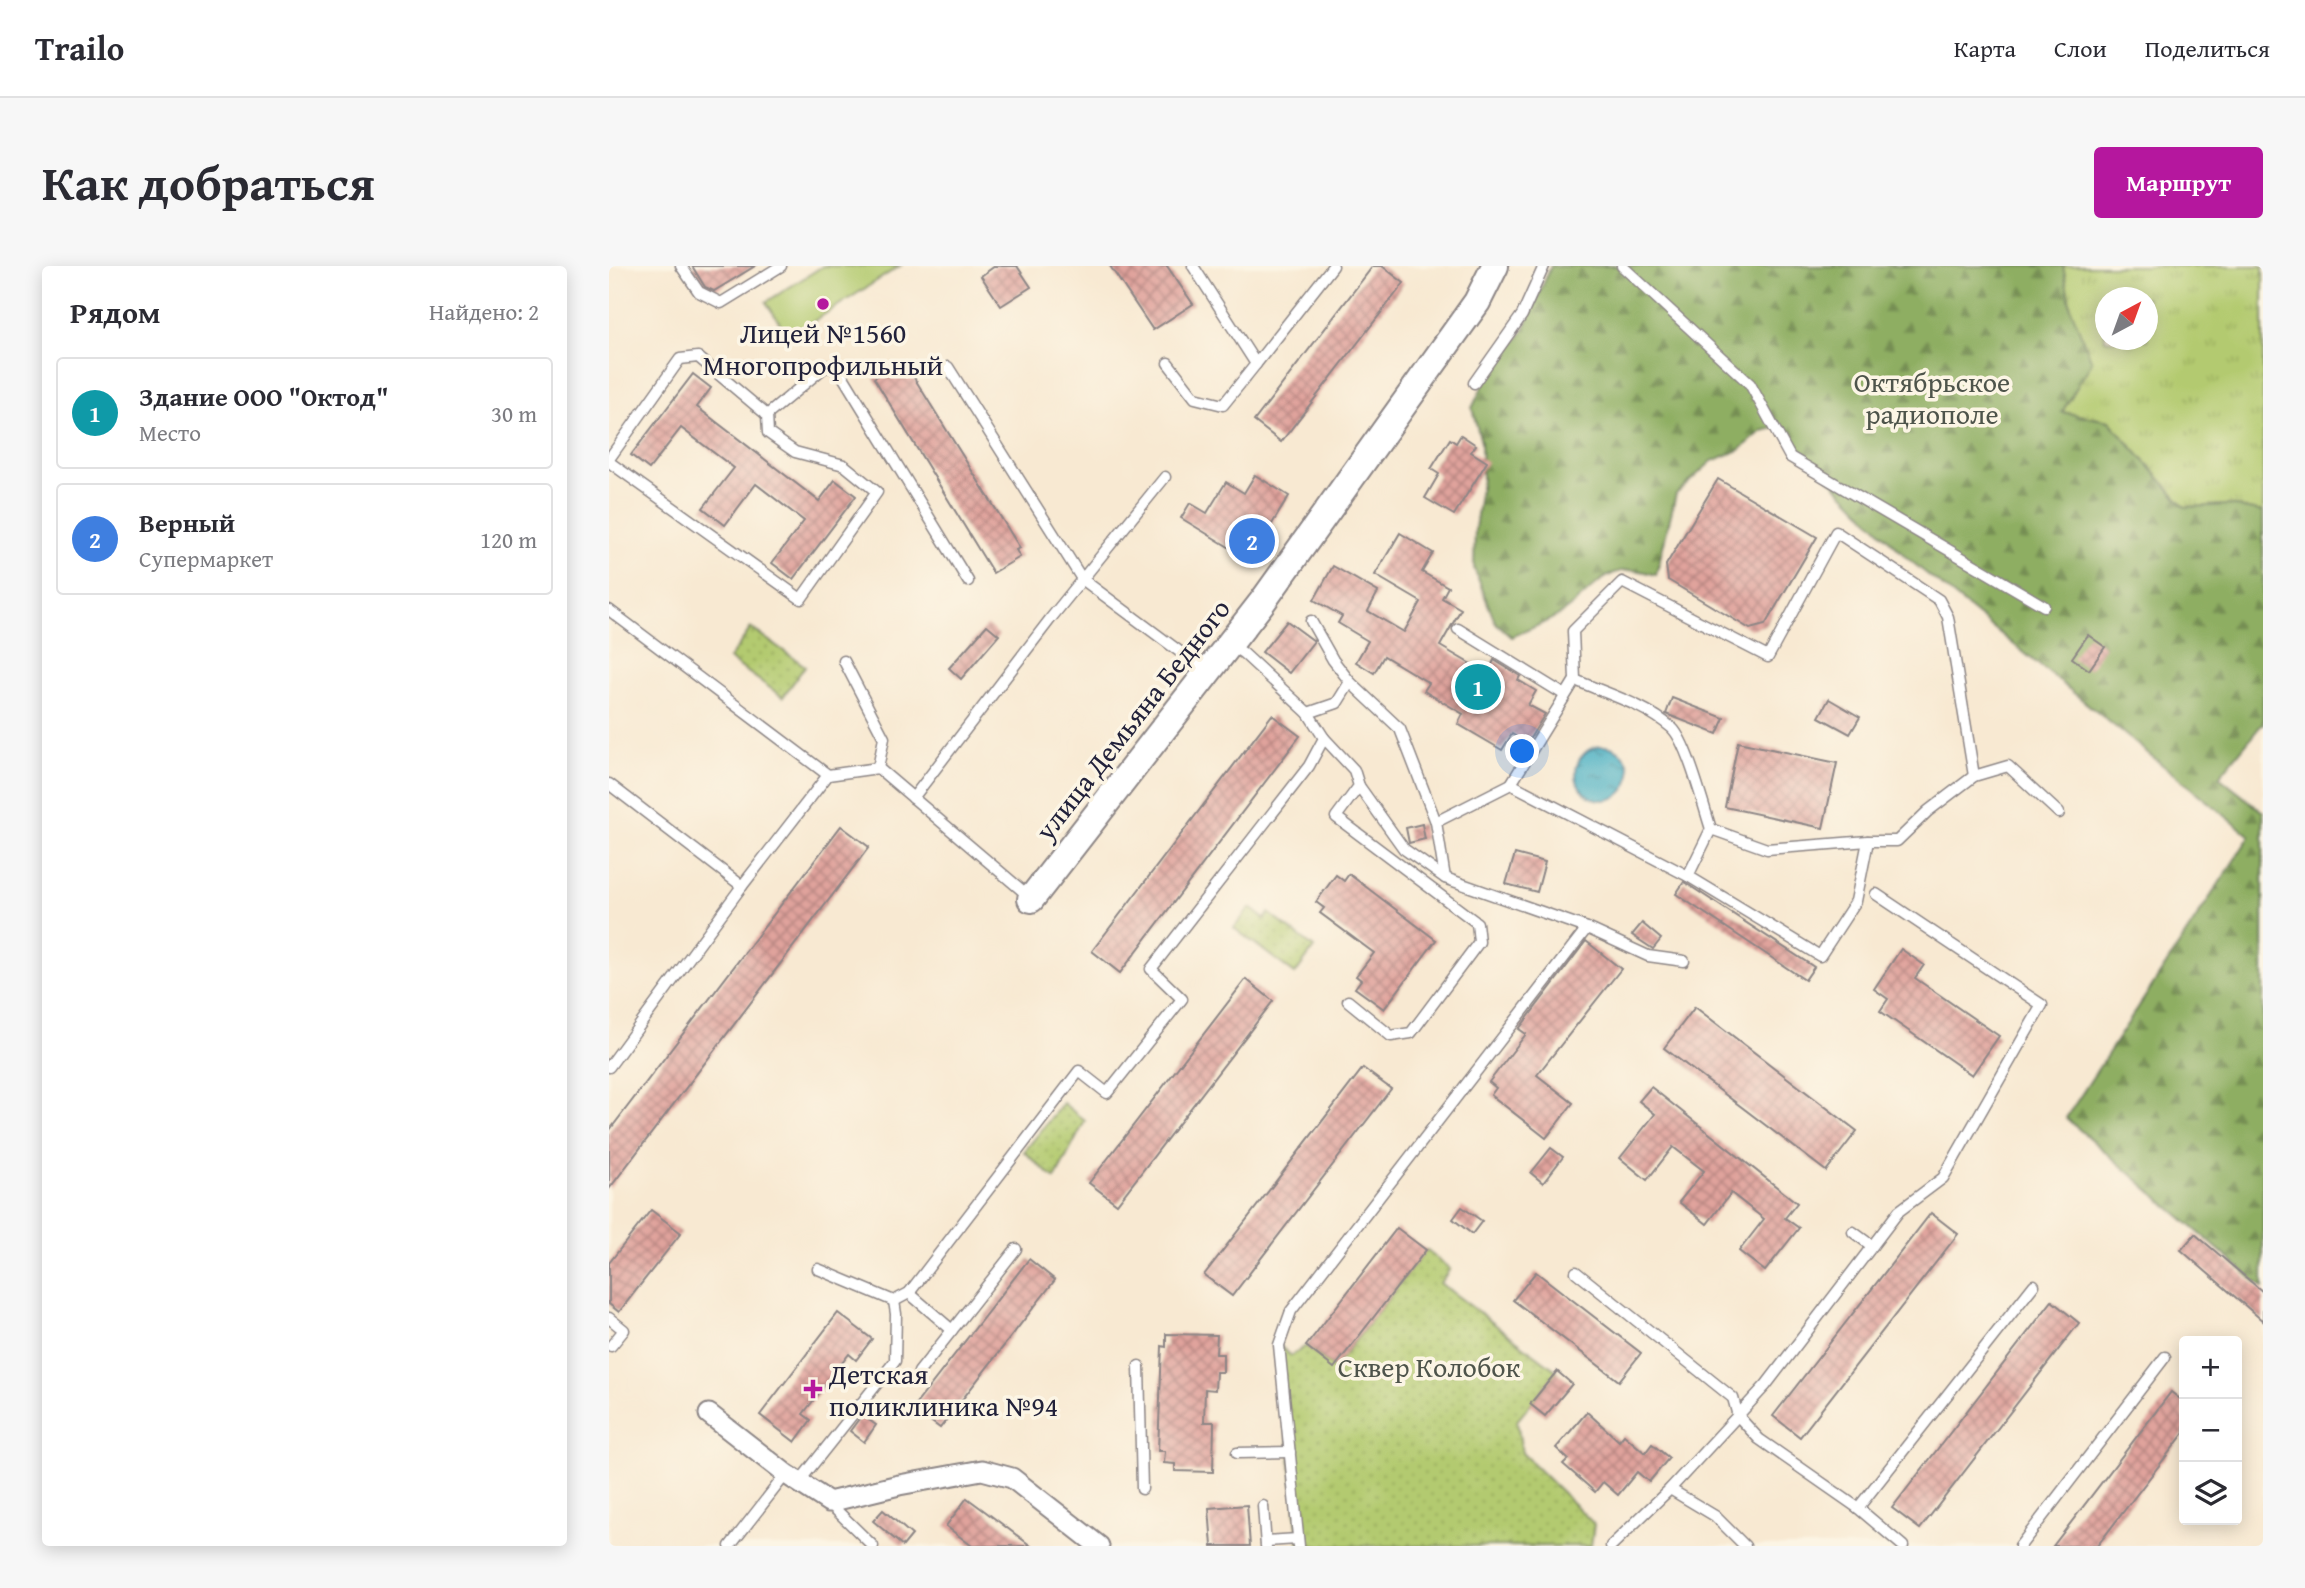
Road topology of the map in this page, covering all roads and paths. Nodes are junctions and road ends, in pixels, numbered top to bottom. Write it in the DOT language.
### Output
graph roads {
  1 [pos="681,266"];
  2 [pos="781,266"];
  3 [pos="1193,266"];
  4 [pos="1333,266"];
  5 [pos="1544,266"];
  6 [pos="1622,266"];
  7 [pos="1491,269"];
  8 [pos="1168,363"];
  9 [pos="1256,364"];
  10 [pos="948,367"];
  11 [pos="1474,383"];
  12 [pos="767,415"];
  13 [pos="609,460"];
  14 [pos="1165,477"];
  15 [pos="1082,579"];
  16 [pos="968,581"];
  17 [pos="2043,606"];
  18 [pos="609,610"];
  19 [pos="1311,621"];
  20 [pos="1458,629"];
  21 [pos="1230,644"];
  22 [pos="844,661"];
  23 [pos="1208,672"];
  24 [pos="1575,680"];
  25 [pos="1350,682"];
  26 [pos="1565,695"];
  27 [pos="1308,713"];
  28 [pos="1324,738"];
  29 [pos="879,768"];
  30 [pos="828,775"];
  31 [pos="1974,776"];
  32 [pos="1511,783"];
  33 [pos="609,785"];
  34 [pos="1359,786"];
  35 [pos="913,798"];
  36 [pos="2059,813"];
  37 [pos="1436,822"];
  38 [pos="1710,829"];
  39 [pos="1868,841"];
  40 [pos="1688,876"];
  41 [pos="1445,878"];
  42 [pos="742,886"];
  43 [pos="1876,894"];
  44 [pos="1031,899"];
  45 [pos="1587,928"];
  46 [pos="1684,961"];
  47 [pos="1348,1001"];
  48 [pos="609,1067"];
  49 [pos="1853,1232"];
  50 [pos="1872,1246"];
  51 [pos="1016,1249"];
  52 [pos="818,1269"];
  53 [pos="1576,1272"];
  54 [pos="2034,1284"];
  55 [pos="909,1293"];
  56 [pos="894,1301"];
  57 [pos="609,1318"];
  58 [pos="952,1330"];
  59 [pos="610,1346"];
  60 [pos="2165,1357"];
  61 [pos="1139,1366"];
  62 [pos="919,1372"];
  63 [pos="709,1414"];
  64 [pos="1738,1416"];
  65 [pos="1290,1452"];
  66 [pos="1237,1453"];
  67 [pos="792,1478"];
  68 [pos="1142,1489"];
  69 [pos="1670,1489"];
  70 [pos="829,1502"];
  71 [pos="1263,1507"];
  72 [pos="1858,1508"];
  73 [pos="1299,1542"];
  74 [pos="1266,1543"];
  75 [pos="1743,1545"];
  76 [pos="730,1546"];
  77 [pos="873,1546"];
  78 [pos="1099,1546"];
  79 [pos="1611,1546"];
  80 [pos="1903,1546"];
  81 [pos="2020,1546"];
  1 -- 2 [label="lane"];
  3 -- 9 [label="lane"];
  4 -- 9 [label="lane"];
  5 -- 11 [label="lane"];
  6 -- 17 [label="lane"];
  7 -- 21 [label="street, улица Демьяна Бедного"];
  8 -- 9 [label="lane"];
  10 -- 15 [label="lane"];
  12 -- 13 [label="lane"];
  12 -- 13 [label="lane"];
  12 -- 16 [label="lane"];
  14 -- 15 [label="lane"];
  15 -- 23 [label="lane"];
  15 -- 35 [label="lane"];
  18 -- 30 [label="lane"];
  19 -- 25 [label="lane"];
  20 -- 26 [label="lane"];
  21 -- 23 [label="street, улица Демьяна Бедного"];
  21 -- 27 [label="lane"];
  22 -- 29 [label="lane"];
  23 -- 44 [label="street, улица Демьяна Бедного"];
  24 -- 26 [label="lane"];
  24 -- 31 [label="lane"];
  24 -- 38 [label="lane"];
  25 -- 27 [label="lane"];
  25 -- 37 [label="lane"];
  26 -- 32 [label="lane"];
  27 -- 28 [label="lane"];
  28 -- 34 [label="lane"];
  28 -- 55 [label="lane"];
  29 -- 30 [label="lane"];
  29 -- 35 [label="lane"];
  30 -- 42 [label="lane"];
  31 -- 36 [label="lane"];
  31 -- 39 [label="lane"];
  32 -- 37 [label="lane"];
  32 -- 40 [label="lane"];
  33 -- 42 [label="lane"];
  34 -- 41 [label="lane"];
  34 -- 47 [label="lane"];
  35 -- 44 [label="lane"];
  37 -- 41 [label="lane"];
  38 -- 39 [label="lane"];
  38 -- 40 [label="lane"];
  39 -- 40 [label="lane"];
  41 -- 45 [label="lane"];
  42 -- 48 [label="lane"];
  43 -- 50 [label="lane"];
  45 -- 46 [label="lane"];
  45 -- 65 [label="lane"];
  49 -- 50 [label="lane"];
  50 -- 64 [label="lane"];
  51 -- 58 [label="lane"];
  52 -- 56 [label="lane"];
  53 -- 64 [label="lane"];
  54 -- 72 [label="lane"];
  55 -- 56 [label="lane"];
  55 -- 58 [label="lane"];
  56 -- 67 [label="lane"];
  57 -- 59 [label="lane"];
  58 -- 62 [label="lane"];
  60 -- 81 [label="lane"];
  61 -- 68 [label="lane"];
  63 -- 67 [label="street"];
  64 -- 69 [label="lane"];
  64 -- 72 [label="lane"];
  65 -- 66 [label="lane"];
  65 -- 73 [label="lane"];
  67 -- 70 [label="street"];
  67 -- 76 [label="lane"];
  69 -- 75 [label="lane"];
  69 -- 79 [label="lane"];
  70 -- 77 [label="lane"];
  70 -- 78 [label="street"];
  71 -- 74 [label="lane"];
  72 -- 80 [label="lane"];
  73 -- 74 [label="lane"];
}
